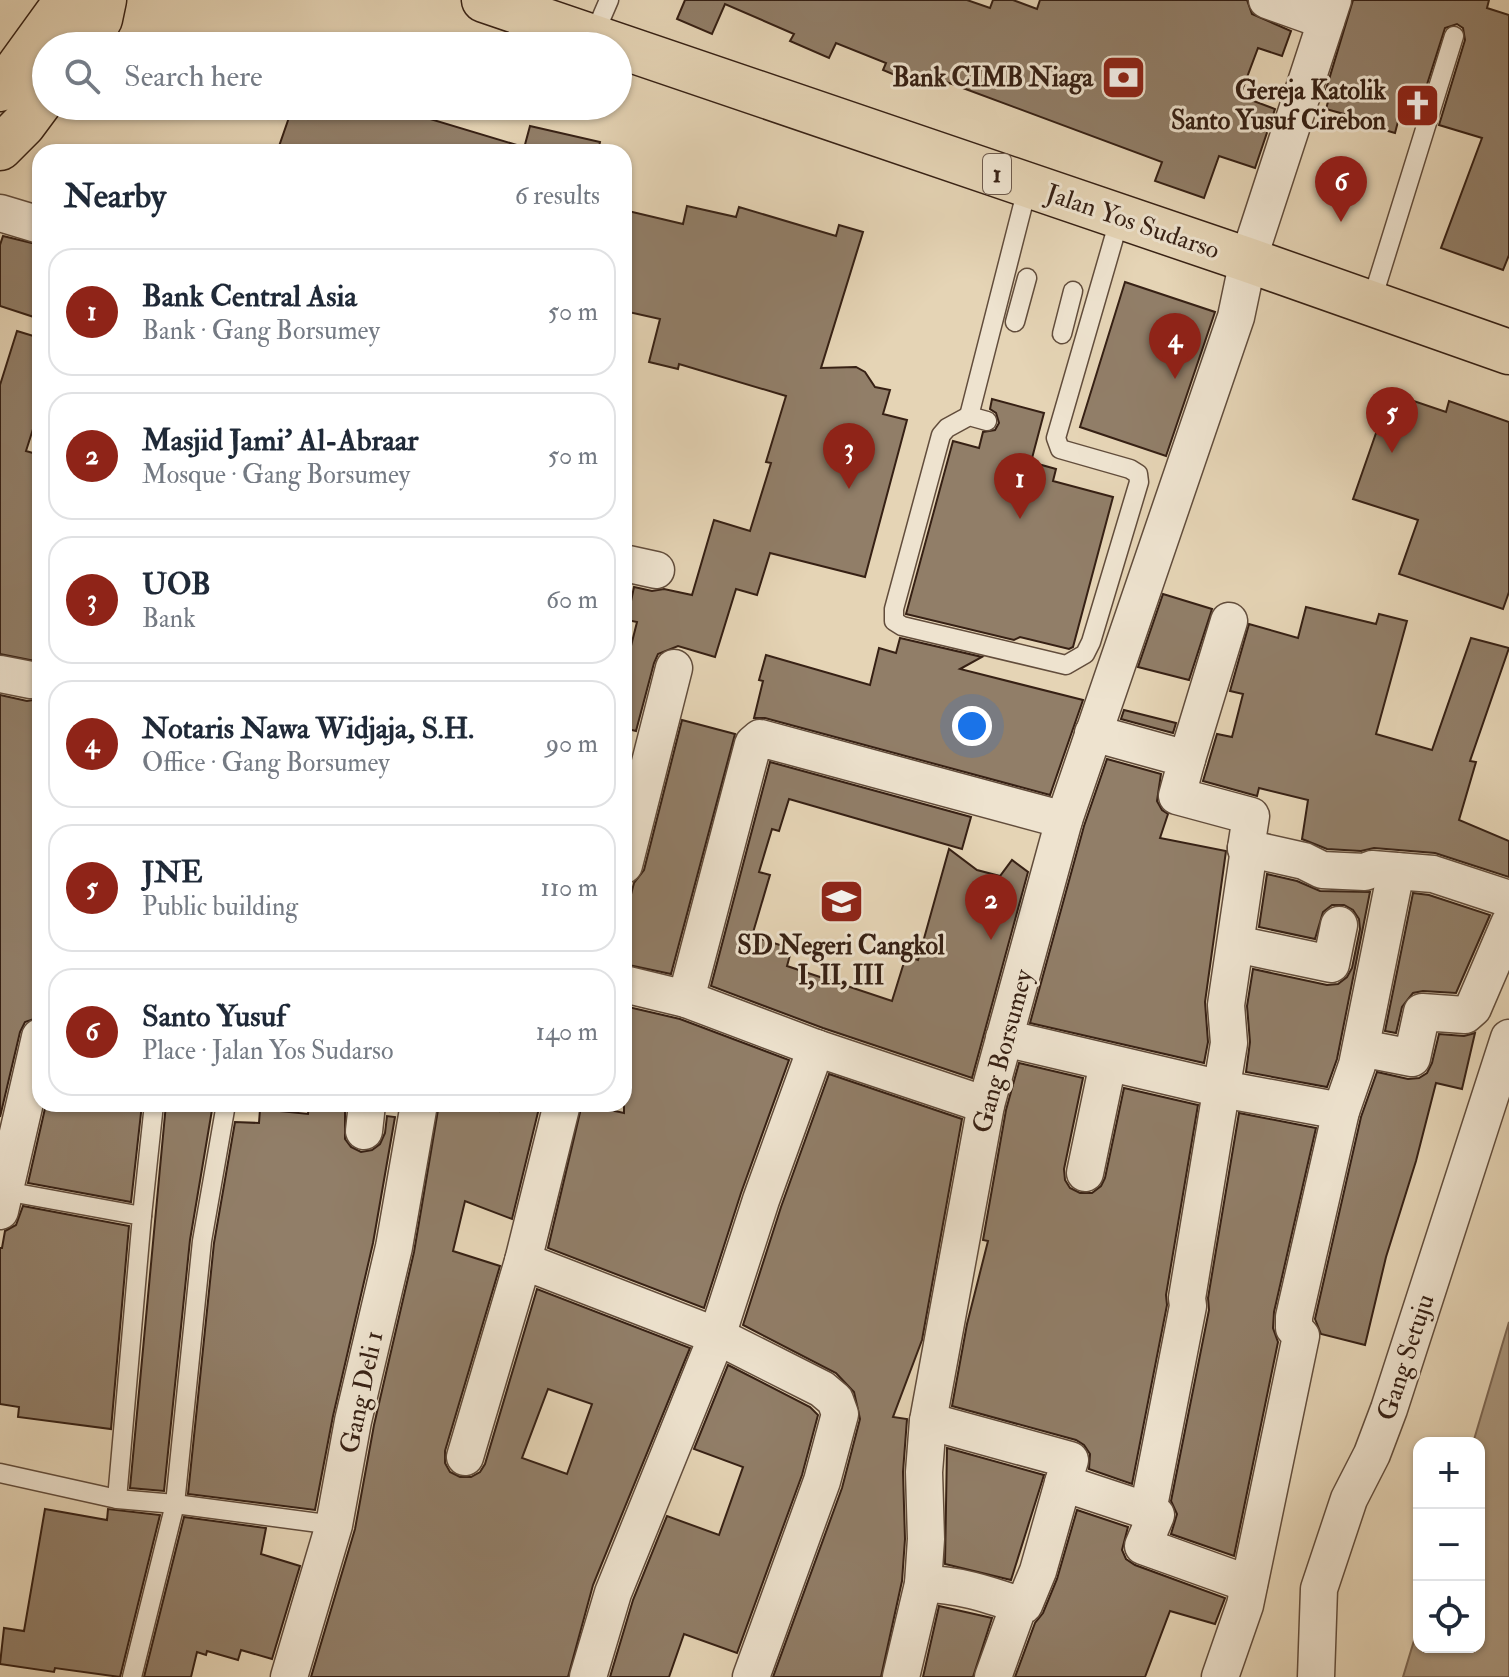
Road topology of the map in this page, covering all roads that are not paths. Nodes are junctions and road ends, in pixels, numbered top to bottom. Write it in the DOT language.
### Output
graph roads {
  1 [pos="67,0"];
  2 [pos="104,0"];
  3 [pos="484,0"];
  4 [pos="1267,0"];
  5 [pos="1330,10"];
  6 [pos="601,19"];
  7 [pos="44,32"];
  8 [pos="91,32"];
  9 [pos="1454,36"];
  10 [pos="32,48"];
  11 [pos="0,89"];
  12 [pos="32,113"];
  13 [pos="0,148"];
  14 [pos="1028,185"];
  15 [pos="0,213"];
  16 [pos="1120,217"];
  17 [pos="32,223"];
  18 [pos="1248,260"];
  19 [pos="1027,278"];
  20 [pos="1073,291"];
  21 [pos="1000,295"];
  22 [pos="1021,300"];
  23 [pos="1371,303"];
  24 [pos="1068,312"];
  25 [pos="1091,318"];
  26 [pos="1015,322"];
  27 [pos="1062,334"];
  28 [pos="1509,352"];
  29 [pos="1229,621"];
  30 [pos="674,668"];
  31 [pos="1093,733"];
  32 [pos="1187,759"];
  33 [pos="1064,820"];
  34 [pos="632,833"];
  35 [pos="1246,848"];
  36 [pos="1396,871"];
  37 [pos="1509,899"];
  38 [pos="1509,924"];
  39 [pos="1339,925"];
  40 [pos="1236,944"];
  41 [pos="632,986"];
  42 [pos="686,999"];
  43 [pos="1509,1038"];
  44 [pos="1013,1041"];
  45 [pos="816,1048"];
  46 [pos="1361,1048"];
  47 [pos="1108,1063"];
  48 [pos="32,1071"];
  49 [pos="1222,1089"];
  50 [pos="986,1105"];
  51 [pos="1341,1111"];
  52 [pos="153,1112"];
  53 [pos="225,1112"];
  54 [pos="418,1112"];
  55 [pos="560,1112"];
  56 [pos="1085,1173"];
  57 [pos="2,1197"];
  58 [pos="142,1216"];
  59 [pos="523,1261"];
  60 [pos="717,1336"];
  61 [pos="939,1424"];
  62 [pos="465,1457"];
  63 [pos="0,1473"];
  64 [pos="1063,1483"];
  65 [pos="117,1499"];
  66 [pos="175,1504"];
  67 [pos="1148,1511"];
  68 [pos="334,1525"];
  69 [pos="934,1584"];
  70 [pos="1249,1584"];
  71 [pos="1019,1605"];
  72 [pos="132,1677"];
  73 [pos="289,1677"];
  74 [pos="588,1677"];
  75 [pos="751,1677"];
  76 [pos="901,1677"];
  77 [pos="993,1677"];
  78 [pos="1220,1677"];
  79 [pos="1316,1677"];
  1 -- 7 [label="highway"];
  2 -- 8 [label="highway"];
  3 -- 6 [label="highway, Jalan Yos Sudarso / 1"];
  4 -- 5 [label="street"];
  5 -- 18 [label="street, Gang Borsumey"];
  6 -- 14 [label="highway, Jalan Yos Sudarso / 1"];
  9 -- 23 [label="lane"];
  10 -- 11 [label="highway"];
  12 -- 13 [label="highway"];
  14 -- 16 [label="highway, Jalan Yos Sudarso / 1"];
  14 -- 21 [label="lane"];
  15 -- 17 [label="street"];
  16 -- 18 [label="highway, Jalan Yos Sudarso / 1"];
  16 -- 25 [label="lane"];
  18 -- 23 [label="highway, Jalan Yos Sudarso / 1"];
  18 -- 31 [label="street, Gang Borsumey"];
  19 -- 22 [label="lane"];
  20 -- 24 [label="lane"];
  21 -- 22 [label="lane"];
  21 -- 25 [label="lane"];
  22 -- 26 [label="lane"];
  23 -- 28 [label="highway, Jalan Yos Sudarso / 1"];
  24 -- 25 [label="lane"];
  24 -- 27 [label="lane"];
  29 -- 32 [label="street"];
  30 -- 34 [label="street"];
  31 -- 32 [label="street"];
  31 -- 33 [label="street, Gang Borsumey"];
  32 -- 35 [label="street"];
  33 -- 42 [label="street"];
  33 -- 44 [label="street, Gang Borsumey"];
  35 -- 36 [label="street"];
  35 -- 40 [label="street"];
  36 -- 37 [label="street"];
  36 -- 46 [label="street"];
  38 -- 46 [label="street"];
  39 -- 40 [label="street"];
  40 -- 49 [label="street"];
  41 -- 42 [label="street"];
  42 -- 45 [label="street"];
  43 -- 79 [label="street, Gang Setuju"];
  44 -- 47 [label="street"];
  44 -- 50 [label="street, Gang Borsumey"];
  45 -- 50 [label="street"];
  45 -- 60 [label="street"];
  46 -- 51 [label="street"];
  47 -- 49 [label="street"];
  47 -- 56 [label="street"];
  48 -- 57 [label="street"];
  49 -- 51 [label="street"];
  49 -- 67 [label="street"];
  50 -- 61 [label="street, Gang Borsumey"];
  51 -- 70 [label="street"];
  52 -- 58 [label="lane"];
  53 -- 66 [label="lane"];
  54 -- 68 [label="street, Gang Deli 1"];
  55 -- 59 [label="street"];
  57 -- 58 [label="lane"];
  58 -- 65 [label="lane"];
  59 -- 60 [label="street"];
  59 -- 62 [label="street"];
  60 -- 74 [label="street"];
  60 -- 75 [label="street"];
  61 -- 64 [label="street"];
  61 -- 69 [label="street, Gang Borsumey"];
  63 -- 65 [label="lane"];
  64 -- 67 [label="street"];
  64 -- 71 [label="street"];
  65 -- 66 [label="lane"];
  66 -- 68 [label="lane"];
  66 -- 72 [label="lane"];
  67 -- 70 [label="street"];
  68 -- 73 [label="street, Gang Deli 1"];
  69 -- 71 [label="street"];
  69 -- 76 [label="street, Gang Borsumey"];
  70 -- 78 [label="street"];
  71 -- 77 [label="street"];
}
